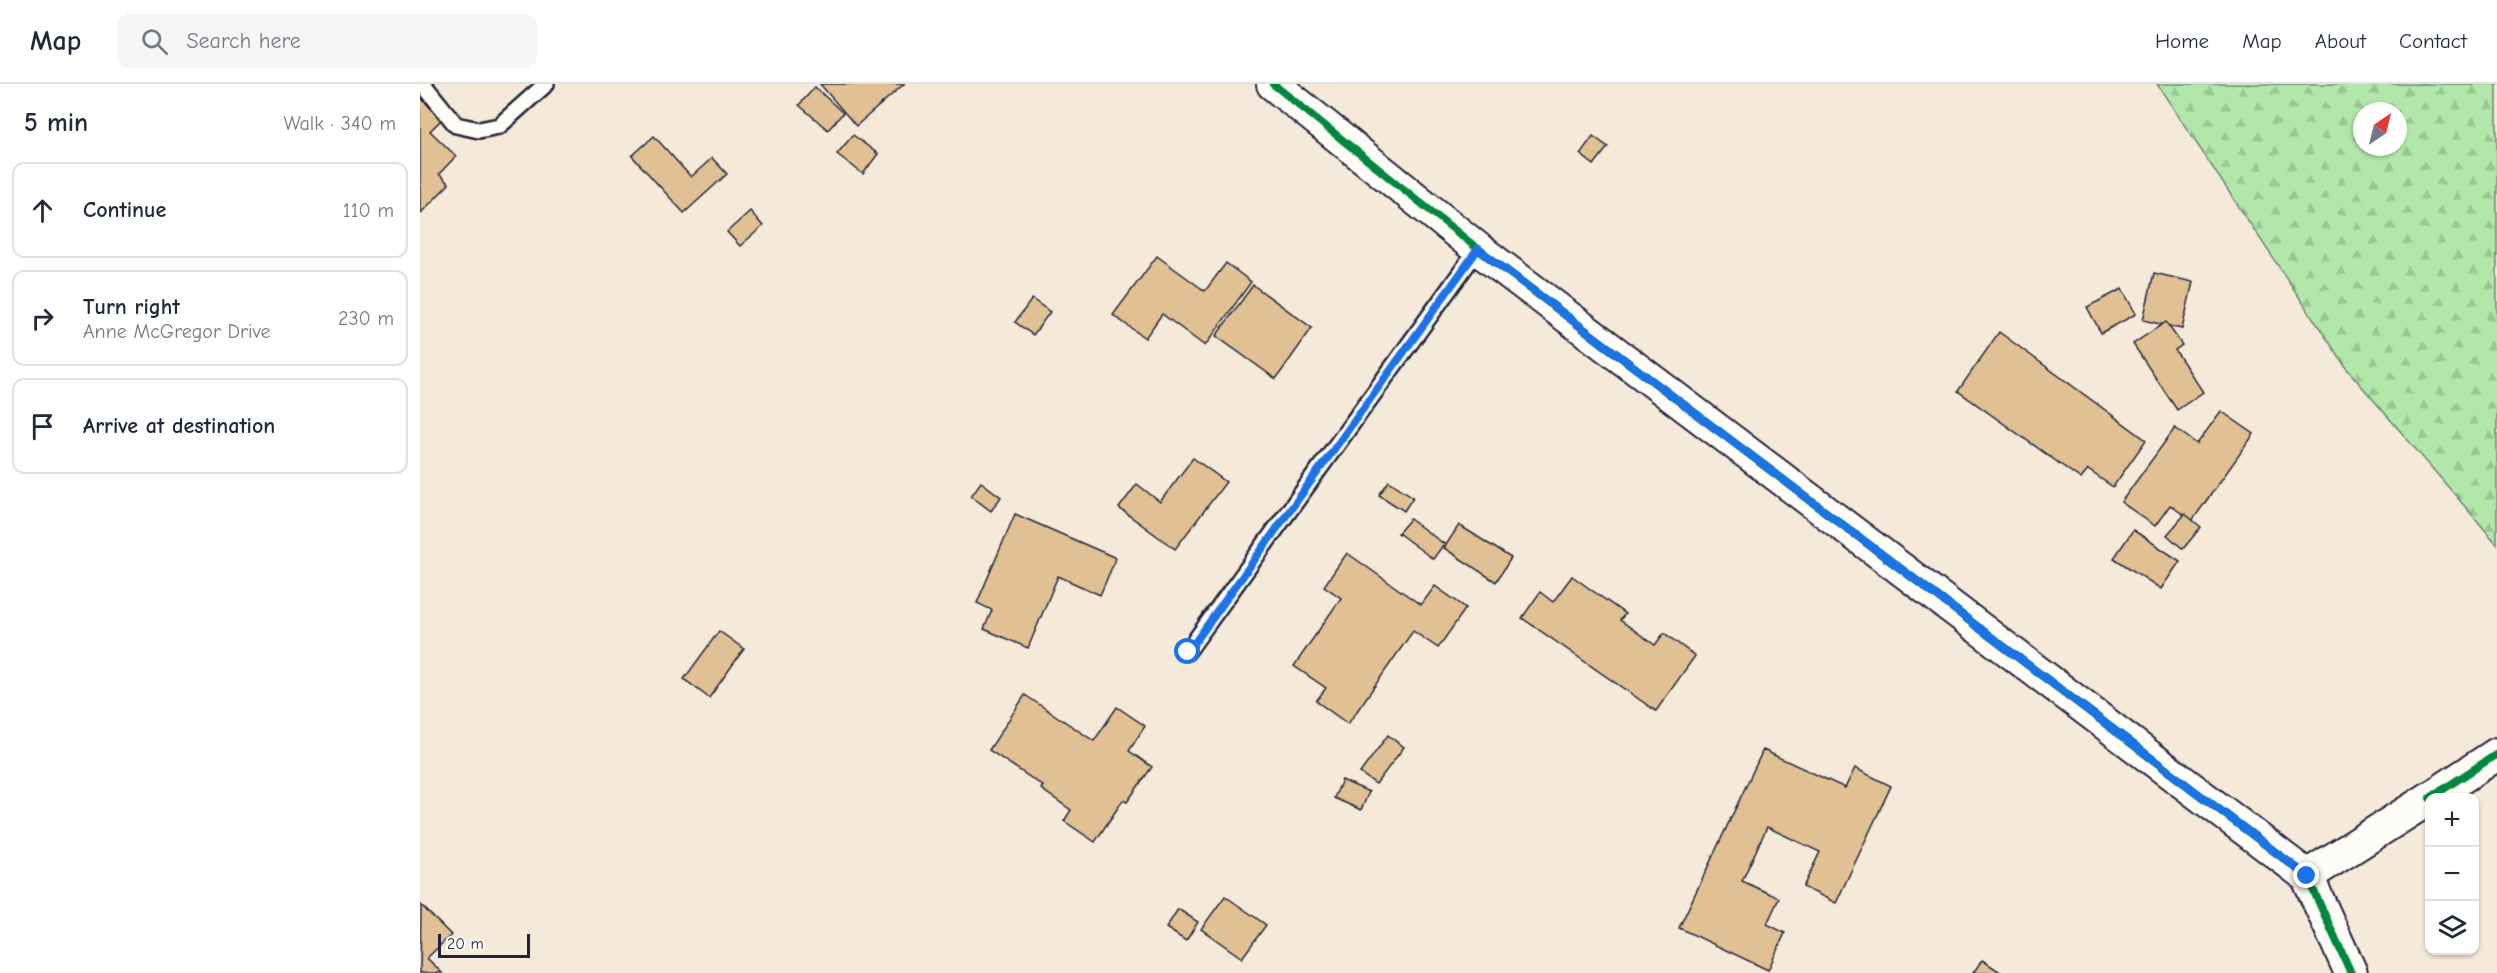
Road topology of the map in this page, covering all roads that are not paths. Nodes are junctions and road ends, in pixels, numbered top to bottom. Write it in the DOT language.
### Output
graph roads {
  1 [pos="423,84"];
  2 [pos="546,84"];
  3 [pos="1273,84"];
  4 [pos="1478,249"];
  5 [pos="1188,652"];
  6 [pos="2497,754"];
  7 [pos="2438,793"];
  8 [pos="2425,801"];
  9 [pos="2307,876"];
  10 [pos="2351,973"];
  1 -- 2 [label="lane"];
  3 -- 4 [label="street"];
  4 -- 5 [label="lane"];
  4 -- 9 [label="street"];
  6 -- 7 [label="street"];
  8 -- 9 [label="street"];
  9 -- 10 [label="street"];
}
